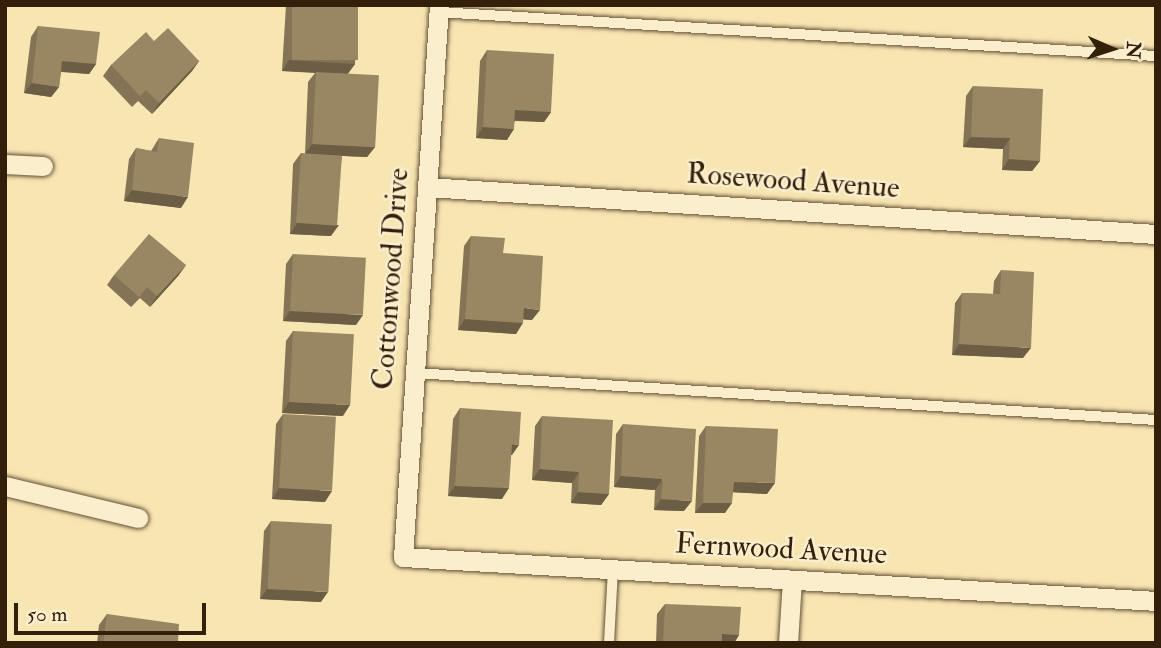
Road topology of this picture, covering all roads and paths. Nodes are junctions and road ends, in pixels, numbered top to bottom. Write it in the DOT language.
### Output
graph roads {
  1 [pos="439,9"];
  2 [pos="1156,56"];
  3 [pos="5,164"];
  4 [pos="43,166"];
  5 [pos="427,187"];
  6 [pos="1156,234"];
  7 [pos="415,373"];
  8 [pos="1156,420"];
  9 [pos="5,486"];
  10 [pos="138,518"];
  11 [pos="403,557"];
  12 [pos="613,568"];
  13 [pos="792,580"];
  14 [pos="1156,601"];
  15 [pos="609,643"];
  16 [pos="788,643"];
  1 -- 2 [label="lane"];
  1 -- 5 [label="street, Cottonwood Drive"];
  3 -- 4 [label="street"];
  5 -- 6 [label="street, Rosewood Avenue"];
  5 -- 7 [label="street, Cottonwood Drive"];
  7 -- 8 [label="lane"];
  7 -- 11 [label="street, Cottonwood Drive"];
  9 -- 10 [label="street"];
  11 -- 12 [label="street, Fernwood Avenue"];
  12 -- 13 [label="street, Fernwood Avenue"];
  12 -- 15 [label="lane"];
  13 -- 14 [label="street, Fernwood Avenue"];
  13 -- 16 [label="street"];
}
